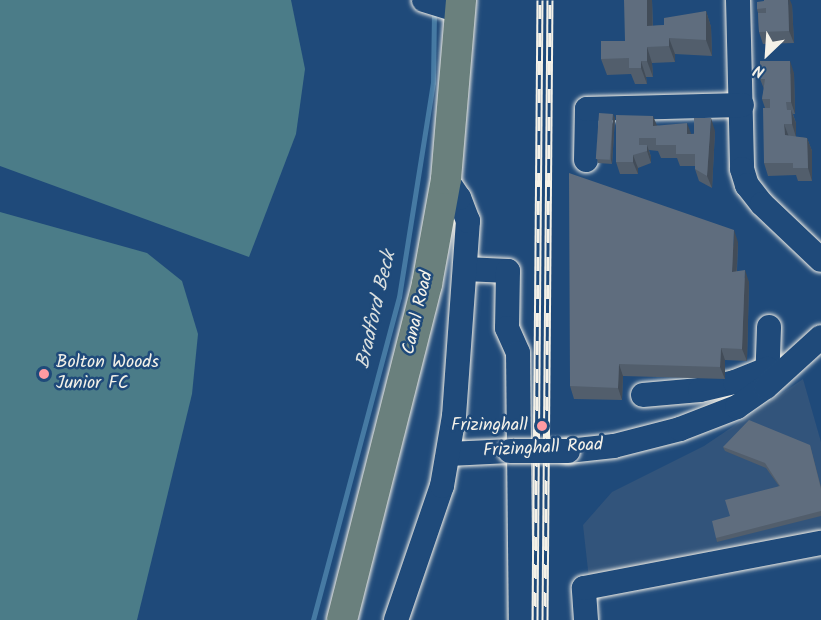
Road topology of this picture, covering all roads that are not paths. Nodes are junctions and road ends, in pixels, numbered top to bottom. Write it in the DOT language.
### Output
graph roads {
  1 [pos="738,0"];
  2 [pos="447,4"];
  3 [pos="742,105"];
  4 [pos="586,160"];
  5 [pos="446,179"];
  6 [pos="821,260"];
  7 [pos="465,269"];
  8 [pos="769,327"];
  9 [pos="818,340"];
  10 [pos="821,366"];
  11 [pos="767,378"];
  12 [pos="643,395"];
  13 [pos="449,454"];
  14 [pos="821,543"];
  15 [pos="342,620"];
  16 [pos="396,620"];
  17 [pos="521,620"];
  18 [pos="586,620"];
  1 -- 3 [label="street"];
  2 -- 5 [label="main road, Canal Road"];
  3 -- 4 [label="street"];
  3 -- 6 [label="street"];
  5 -- 7 [label="street"];
  5 -- 15 [label="main road, Canal Road"];
  7 -- 13 [label="street"];
  7 -- 17 [label="street"];
  8 -- 11 [label="street"];
  9 -- 10 [label="street"];
  9 -- 11 [label="street, Frizinghall Road"];
  11 -- 12 [label="street"];
  11 -- 13 [label="street, Frizinghall Road, bridge"];
  13 -- 16 [label="street"];
  14 -- 18 [label="street"];
}
